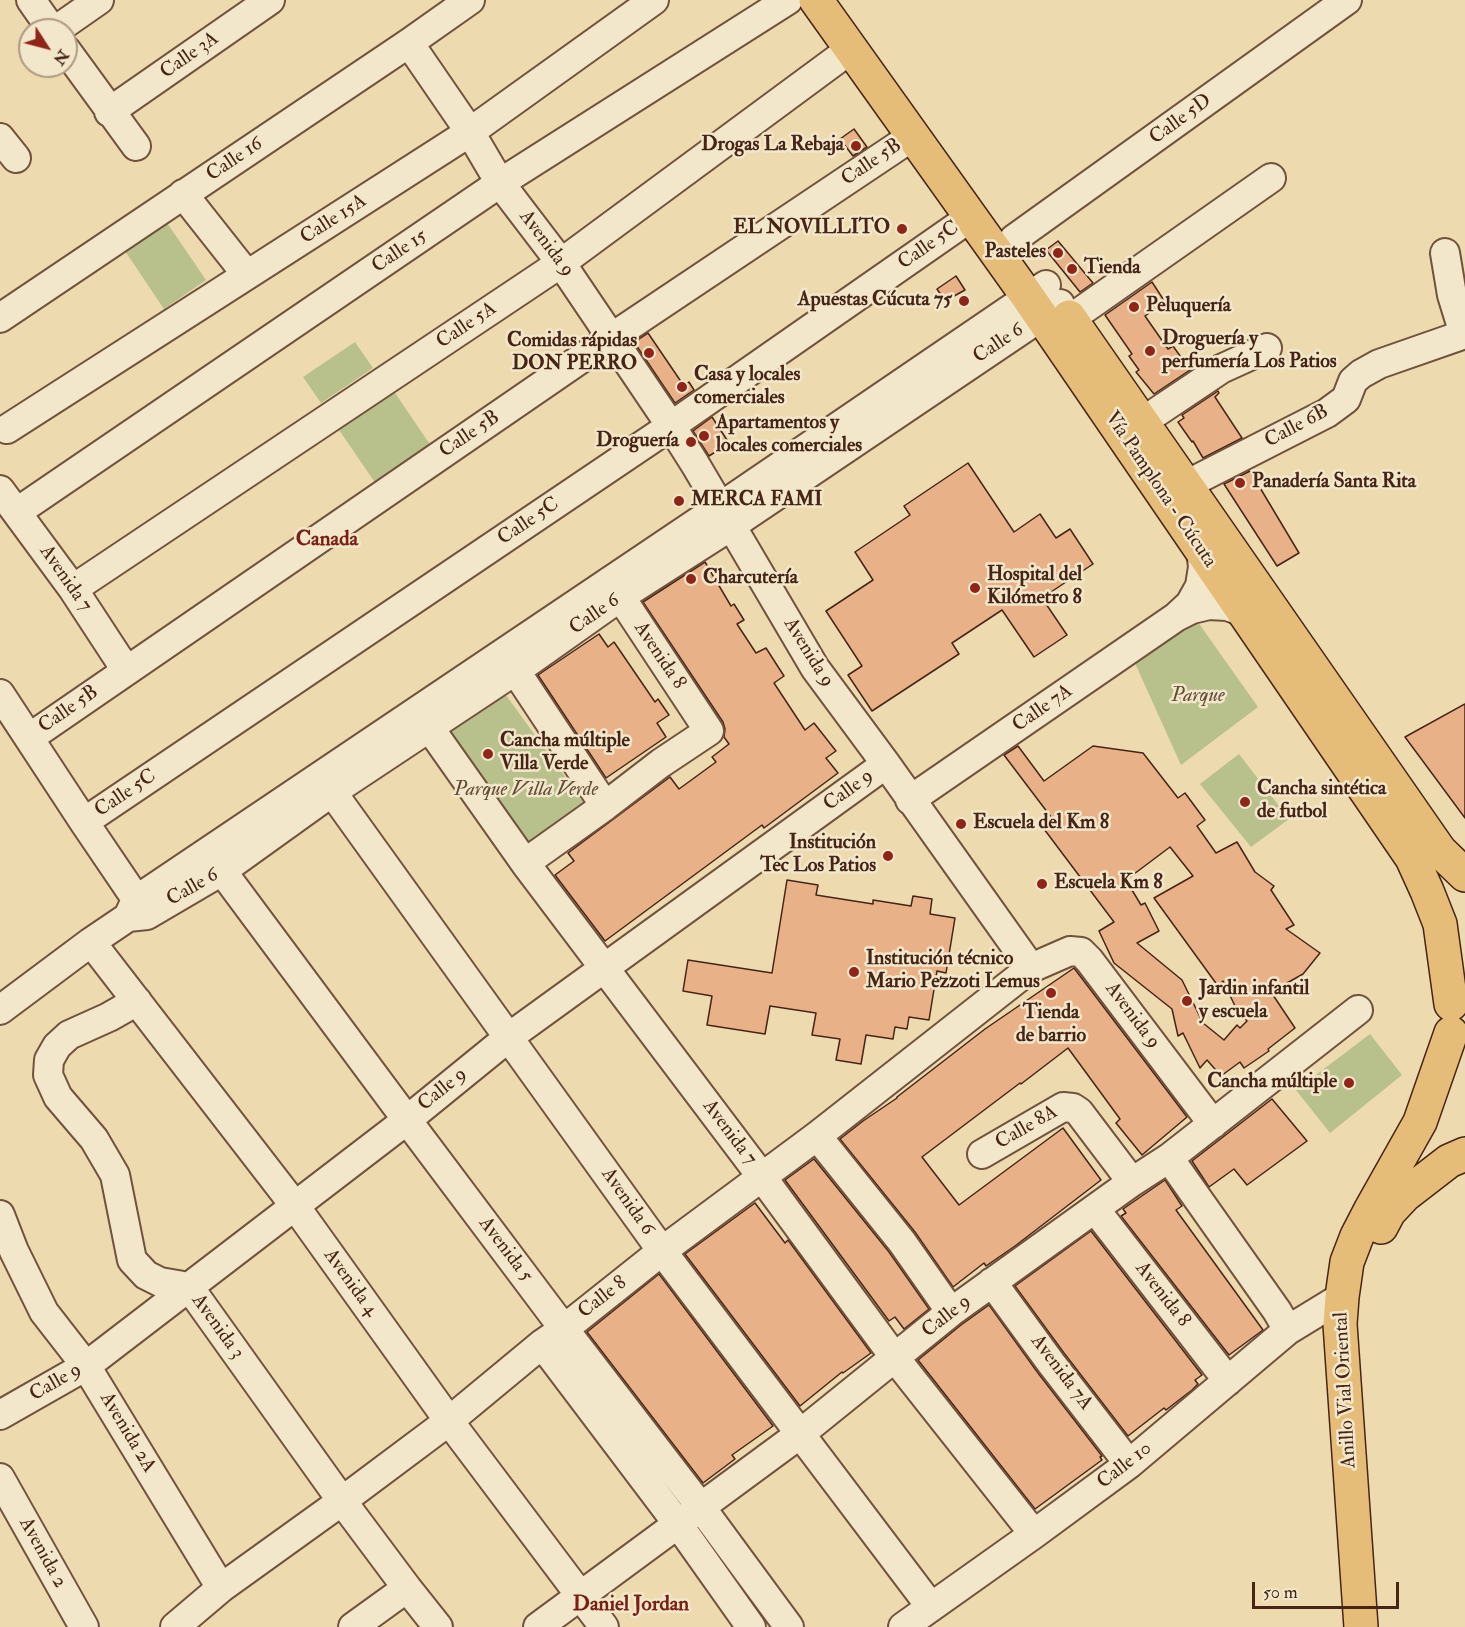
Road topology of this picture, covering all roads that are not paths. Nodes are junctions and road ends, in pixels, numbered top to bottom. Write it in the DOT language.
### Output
graph roads {
  1 [pos="31,0"];
  2 [pos="99,0"];
  3 [pos="270,0"];
  4 [pos="470,0"];
  5 [pos="654,0"];
  6 [pos="788,0"];
  7 [pos="816,0"];
  8 [pos="840,0"];
  9 [pos="1347,0"];
  10 [pos="45,18"];
  11 [pos="72,18"];
  12 [pos="410,43"];
  13 [pos="851,49"];
  14 [pos="78,67"];
  15 [pos="109,112"];
  16 [pos="470,132"];
  17 [pos="913,136"];
  18 [pos="136,147"];
  19 [pos="1271,178"];
  20 [pos="500,183"];
  21 [pos="183,194"];
  22 [pos="971,217"];
  23 [pos="1014,239"];
  24 [pos="1445,253"];
  25 [pos="561,262"];
  26 [pos="247,275"];
  27 [pos="1049,304"];
  28 [pos="0,318"];
  29 [pos="1465,334"];
  30 [pos="611,338"];
  31 [pos="1267,348"];
  32 [pos="1142,422"];
  33 [pos="671,426"];
  34 [pos="7,429"];
  35 [pos="1186,485"];
  36 [pos="9,501"];
  37 [pos="726,516"];
  38 [pos="1201,549"];
  39 [pos="74,589"];
  40 [pos="615,589"];
  41 [pos="1244,612"];
  42 [pos="1176,617"];
  43 [pos="522,657"];
  44 [pos="126,670"];
  45 [pos="2,702"];
  46 [pos="429,727"];
  47 [pos="29,738"];
  48 [pos="886,764"];
  49 [pos="333,792"];
  50 [pos="910,800"];
  51 [pos="605,806"];
  52 [pos="84,822"];
  53 [pos="525,863"];
  54 [pos="230,866"];
  55 [pos="1465,875"];
  56 [pos="137,910"];
  57 [pos="91,942"];
  58 [pos="1465,965"];
  59 [pos="604,968"];
  60 [pos="1031,968"];
  61 [pos="137,1001"];
  62 [pos="0,1010"];
  63 [pos="1358,1010"];
  64 [pos="1451,1018"];
  65 [pos="509,1036"];
  66 [pos="1465,1070"];
  67 [pos="414,1114"];
  68 [pos="1213,1124"];
  69 [pos="817,1136"];
  70 [pos="982,1154"];
  71 [pos="1465,1154"];
  72 [pos="1169,1158"];
  73 [pos="762,1177"];
  74 [pos="1132,1182"];
  75 [pos="295,1206"];
  76 [pos="1095,1209"];
  77 [pos="0,1215"];
  78 [pos="662,1251"];
  79 [pos="992,1282"];
  80 [pos="189,1287"];
  81 [pos="1342,1297"];
  82 [pos="951,1312"];
  83 [pos="1288,1330"];
  84 [pos="553,1336"];
  85 [pos="895,1358"];
  86 [pos="86,1366"];
  87 [pos="1228,1381"];
  88 [pos="0,1415"];
  89 [pos="449,1421"];
  90 [pos="800,1434"];
  91 [pos="1130,1464"];
  92 [pos="0,1478"];
  93 [pos="342,1501"];
  94 [pos="700,1506"];
  95 [pos="678,1524"];
  96 [pos="1034,1534"];
  97 [pos="221,1587"];
  98 [pos="407,1588"];
  99 [pos="581,1596"];
  100 [pos="931,1606"];
  101 [pos="84,1627"];
  102 [pos="175,1627"];
  103 [pos="353,1627"];
  104 [pos="438,1627"];
  105 [pos="538,1627"];
  106 [pos="604,1627"];
  107 [pos="751,1627"];
  108 [pos="789,1627"];
  109 [pos="903,1627"];
  110 [pos="1361,1627"];
  111 [pos="1381,1627"];
  1 -- 10 [label="street"];
  2 -- 11 [label="street"];
  3 -- 15 [label="street, Calle 3A"];
  4 -- 12 [label="street, Calle 16"];
  5 -- 16 [label="street, Calle 15A"];
  6 -- 20 [label="street, Calle 15"];
  7 -- 13 [label="highway, Vía Pamplona - Cúcuta"];
  8 -- 23 [label="highway, Vía Pamplona - Cúcuta"];
  9 -- 23 [label="street, Calle 5D"];
  12 -- 16 [label="street, Avenida 9"];
  12 -- 21 [label="street, Calle 16"];
  13 -- 17 [label="highway, Vía Pamplona - Cúcuta"];
  13 -- 25 [label="street, Calle 5A"];
  14 -- 15 [label="street"];
  15 -- 18 [label="street"];
  16 -- 20 [label="street, Avenida 9"];
  16 -- 26 [label="street, Calle 15A"];
  17 -- 22 [label="highway, Vía Pamplona - Cúcuta"];
  17 -- 30 [label="street, Calle 5B"];
  19 -- 27 [label="street, Calle 6"];
  20 -- 25 [label="street, Avenida 9"];
  20 -- 36 [label="street, Calle 15"];
  21 -- 26 [label="street"];
  21 -- 28 [label="street, Calle 16"];
  22 -- 27 [label="highway, Vía Pamplona - Cúcuta"];
  22 -- 33 [label="street, Calle 5C"];
  23 -- 27 [label="highway, Vía Pamplona - Cúcuta"];
  24 -- 29 [label="street"];
  25 -- 30 [label="street, Avenida 9"];
  25 -- 39 [label="street, Calle 5A"];
  26 -- 34 [label="street, Calle 15A"];
  27 -- 32 [label="highway, Vía Pamplona - Cúcuta"];
  27 -- 37 [label="street, Calle 6"];
  27 -- 38 [label="highway, Vía Pamplona - Cúcuta"];
  29 -- 35 [label="street, Calle 6B"];
  30 -- 33 [label="street, Avenida 9"];
  30 -- 44 [label="street, Calle 5B"];
  31 -- 32 [label="street"];
  32 -- 35 [label="highway, Vía Pamplona - Cúcuta"];
  33 -- 37 [label="street, Avenida 9"];
  33 -- 52 [label="street, Calle 5C"];
  35 -- 55 [label="highway, Vía Pamplona - Cúcuta"];
  36 -- 39 [label="street, Avenida 7"];
  37 -- 40 [label="street, Calle 6"];
  37 -- 48 [label="street, Avenida 9"];
  38 -- 41 [label="highway, Vía Pamplona - Cúcuta"];
  38 -- 42 [label="street, Calle 7A"];
  39 -- 44 [label="street, Avenida 7"];
  40 -- 43 [label="street, Calle 6"];
  40 -- 51 [label="street, Avenida 8"];
  41 -- 42 [label="street, Calle 7A"];
  41 -- 64 [label="highway, Vía Pamplona - Cúcuta"];
  42 -- 50 [label="street, Calle 7A"];
  43 -- 46 [label="street, Calle 6"];
  43 -- 51 [label="street"];
  43 -- 56 [label="street, Calle 6"];
  44 -- 47 [label="street, Calle 5B"];
  45 -- 47 [label="street"];
  46 -- 49 [label="street, Calle 6"];
  46 -- 53 [label="street, Avenida 7"];
  47 -- 52 [label="street"];
  48 -- 50 [label="street, Avenida 9"];
  48 -- 59 [label="street, Calle 9"];
  49 -- 54 [label="street, Calle 6"];
  49 -- 65 [label="street, Avenida 6"];
  50 -- 60 [label="street, Avenida 9"];
  51 -- 53 [label="street"];
  52 -- 56 [label="street"];
  53 -- 59 [label="street, Avenida 7"];
  54 -- 56 [label="street, Calle 6"];
  54 -- 67 [label="street, Avenida 5"];
  56 -- 57 [label="street, Calle 6"];
  57 -- 61 [label="street, Avenida 4"];
  57 -- 62 [label="street, Calle 6"];
  58 -- 64 [label="highway, Anillo Vial Oriental"];
  59 -- 65 [label="street, Calle 9"];
  59 -- 73 [label="street, Avenida 7"];
  60 -- 68 [label="street, Avenida 9"];
  60 -- 69 [label="street, Calle 8"];
  61 -- 75 [label="street, Avenida 4"];
  61 -- 80 [label="street, Avenida 3"];
  63 -- 68 [label="street, Calle 9"];
  64 -- 66 [label="highway, Vía Pamplona - Cúcuta"];
  64 -- 81 [label="highway, Anillo Vial Oriental"];
  65 -- 67 [label="street, Calle 9"];
  65 -- 78 [label="street, Avenida 6"];
  67 -- 75 [label="street, Calle 9"];
  67 -- 84 [label="street, Avenida 5"];
  68 -- 72 [label="street, Calle 9"];
  69 -- 73 [label="street, Calle 8"];
  69 -- 82 [label="street"];
  70 -- 74 [label="street, Calle 8A"];
  71 -- 111 [label="highway, Anillo Vial Oriental"];
  72 -- 74 [label="street, Calle 9"];
  72 -- 83 [label="street"];
  73 -- 78 [label="street, Calle 8"];
  73 -- 85 [label="street, Avenida 7"];
  74 -- 76 [label="street, Calle 9"];
  75 -- 80 [label="street, Calle 9"];
  75 -- 89 [label="street, Avenida 4"];
  76 -- 79 [label="street, Calle 9"];
  76 -- 87 [label="street, Avenida 8"];
  77 -- 86 [label="street, Avenida 2A"];
  78 -- 84 [label="street, Calle 8"];
  78 -- 90 [label="street, Avenida 6"];
  79 -- 82 [label="street, Calle 9"];
  79 -- 91 [label="street, Avenida 7A"];
  80 -- 86 [label="street, Calle 9"];
  80 -- 93 [label="street, Avenida 3"];
  81 -- 83 [label="street, Calle 10"];
  81 -- 110 [label="highway, Anillo Vial Oriental"];
  82 -- 85 [label="street, Calle 9"];
  83 -- 87 [label="street, Calle 10"];
  84 -- 89 [label="street, Calle 8"];
  84 -- 94 [label="street, Avenida 5"];
  84 -- 95 [label="street, Avenida 5"];
  85 -- 90 [label="street, Calle 9"];
  85 -- 96 [label="street, Avenida 7"];
  86 -- 88 [label="street, Calle 9"];
  86 -- 97 [label="street, Avenida 2A"];
  87 -- 91 [label="street, Calle 10"];
  89 -- 93 [label="street, Calle 8"];
  89 -- 99 [label="street, Avenida 4"];
  90 -- 94 [label="street, Calle 9"];
  90 -- 100 [label="street, Avenida 6"];
  91 -- 96 [label="street, Calle 10"];
  92 -- 101 [label="street, Avenida 2"];
  93 -- 97 [label="street, Calle 8"];
  93 -- 98 [label="street, Avenida 3"];
  94 -- 95 [label="street, Calle 9"];
  94 -- 108 [label="street, Avenida 5"];
  95 -- 99 [label="street, Calle 9"];
  95 -- 107 [label="street, Avenida 5"];
  96 -- 100 [label="street, Calle 10"];
  97 -- 102 [label="street, Calle 8"];
  98 -- 103 [label="street"];
  98 -- 104 [label="street, Avenida 3"];
  99 -- 105 [label="street, Calle 9"];
  99 -- 106 [label="street, Avenida 4"];
  100 -- 109 [label="street, Calle 10"];
}
